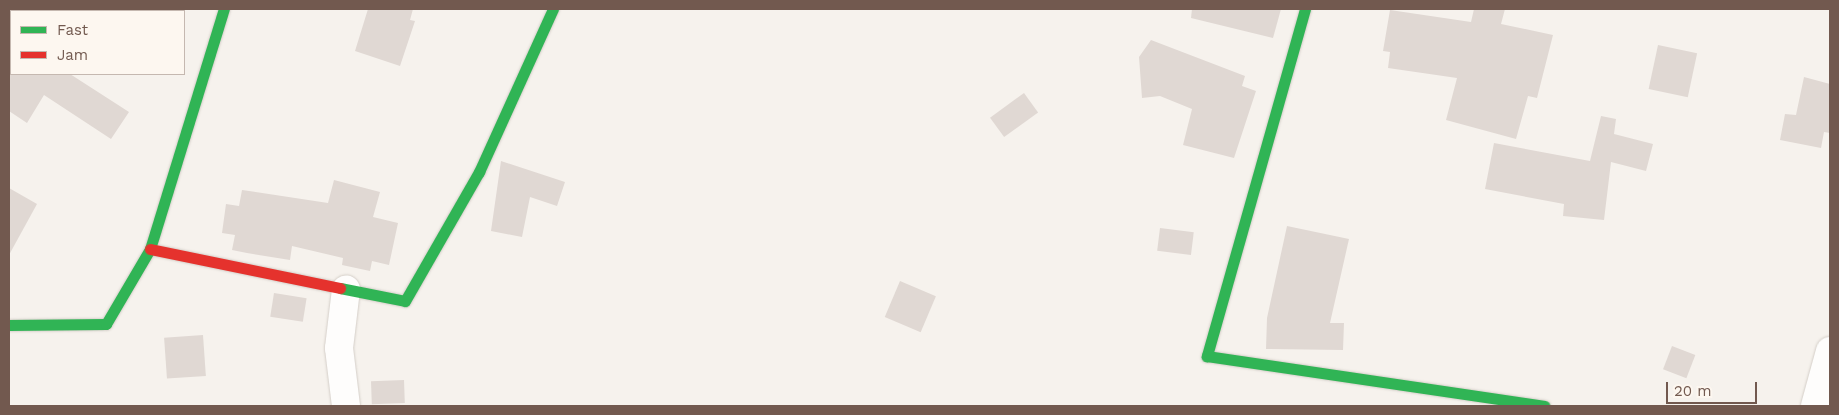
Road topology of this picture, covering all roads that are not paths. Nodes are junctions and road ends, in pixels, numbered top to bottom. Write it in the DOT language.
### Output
graph roads {
  1 [pos="224,9"];
  2 [pos="553,9"];
  3 [pos="1305,9"];
  4 [pos="150,248"];
  5 [pos="346,290"];
  6 [pos="9,325"];
  7 [pos="1830,351"];
  8 [pos="346,406"];
  9 [pos="1544,406"];
  10 [pos="1815,406"];
  1 -- 4 [label="street"];
  2 -- 5 [label="street"];
  3 -- 9 [label="street"];
  4 -- 5 [label="street"];
  4 -- 6 [label="street"];
  5 -- 8 [label="street"];
  7 -- 10 [label="street"];
}
